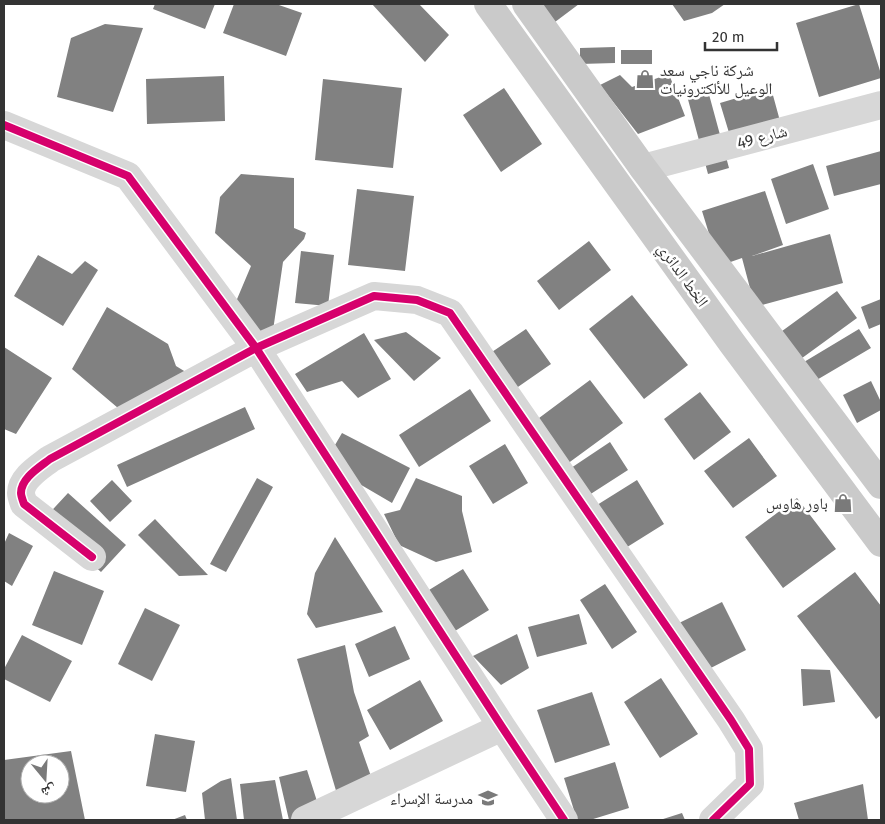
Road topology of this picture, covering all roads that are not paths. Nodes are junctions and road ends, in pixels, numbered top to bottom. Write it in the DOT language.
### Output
graph roads {
  1 [pos="488,4"];
  2 [pos="526,4"];
  3 [pos="881,105"];
  4 [pos="4,125"];
  5 [pos="643,168"];
  6 [pos="759,322"];
  7 [pos="732,343"];
  8 [pos="256,348"];
  9 [pos="881,484"];
  10 [pos="881,544"];
  11 [pos="92,557"];
  12 [pos="502,727"];
  13 [pos="312,819"];
  14 [pos="564,820"];
  15 [pos="712,820"];
  1 -- 7 [label="main road, الخط الدائري"];
  2 -- 5 [label="main road, الخط الدائري"];
  3 -- 5 [label="street, شارع 49"];
  4 -- 8 [label="street"];
  5 -- 6 [label="main road, الخط الدائري"];
  6 -- 7 [label="main road"];
  6 -- 9 [label="main road, الخط الدائري"];
  7 -- 10 [label="main road, الخط الدائري"];
  8 -- 11 [label="street"];
  8 -- 12 [label="street"];
  8 -- 15 [label="street"];
  12 -- 13 [label="street"];
  12 -- 14 [label="street"];
}
